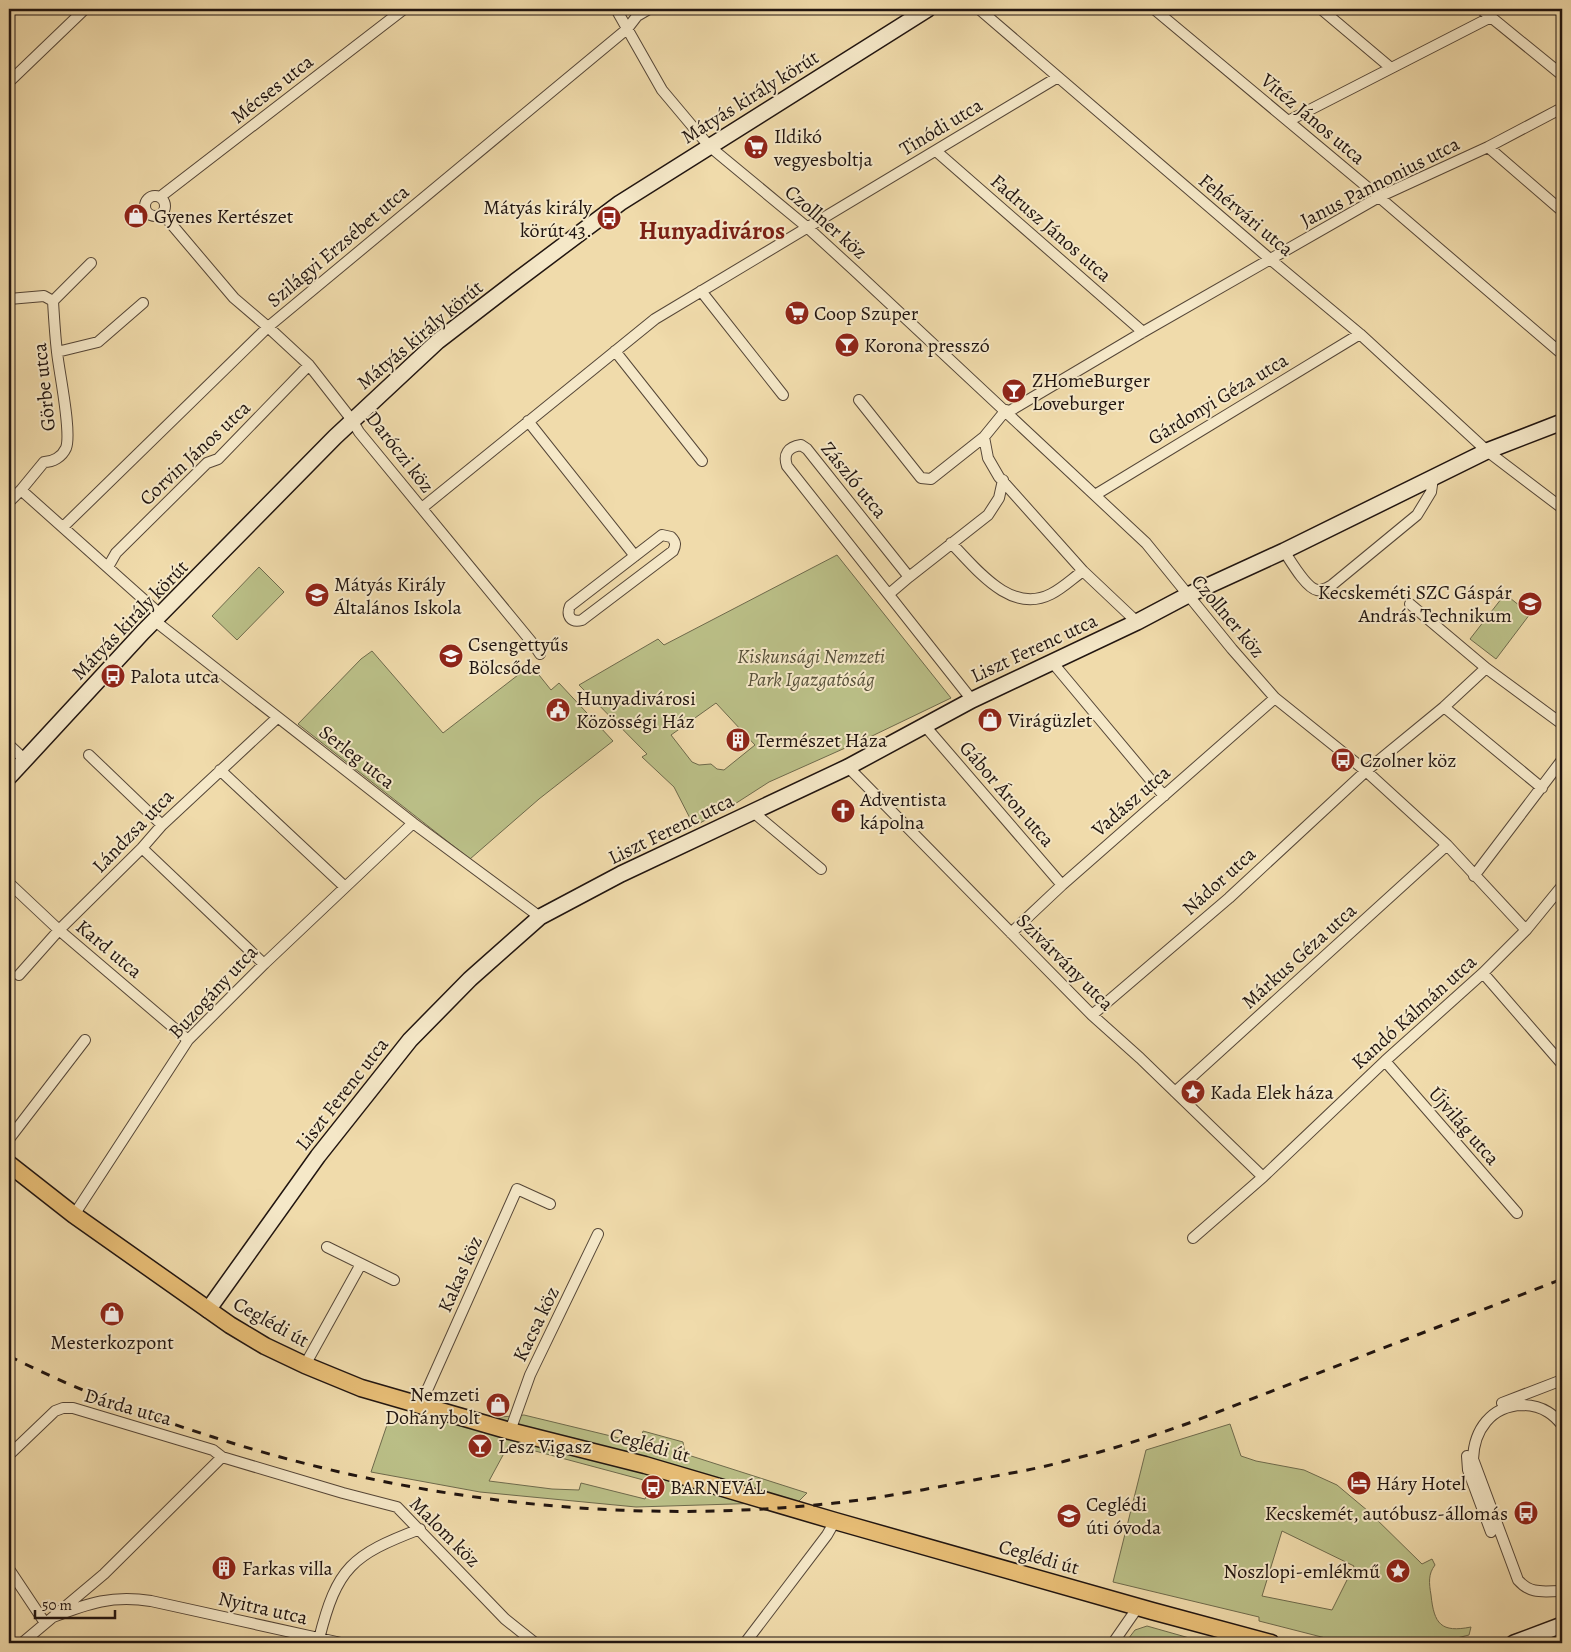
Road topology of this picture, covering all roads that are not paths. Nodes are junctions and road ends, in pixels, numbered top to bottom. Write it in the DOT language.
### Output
graph roads {
  1 [pos="85,9"];
  2 [pos="404,9"];
  3 [pos="616,9"];
  4 [pos="649,9"];
  5 [pos="928,9"];
  6 [pos="979,9"];
  7 [pos="1154,9"];
  8 [pos="1321,9"];
  9 [pos="1481,9"];
  10 [pos="1491,17"];
  11 [pos="627,29"];
  12 [pos="1391,68"];
  13 [pos="1562,74"];
  14 [pos="1058,77"];
  15 [pos="9,82"];
  16 [pos="1562,108"];
  17 [pos="1288,121"];
  18 [pos="709,146"];
  19 [pos="1488,146"];
  20 [pos="936,151"];
  21 [pos="160,197"];
  22 [pos="1379,197"];
  23 [pos="1562,211"];
  24 [pos="162,213"];
  25 [pos="808,228"];
  26 [pos="1270,259"];
  27 [pos="91,264"];
  28 [pos="702,290"];
  29 [pos="9,299"];
  30 [pos="53,302"];
  31 [pos="143,303"];
  32 [pos="268,327"];
  33 [pos="1143,332"];
  34 [pos="1360,334"];
  35 [pos="615,351"];
  36 [pos="57,352"];
  37 [pos="1562,354"];
  38 [pos="309,365"];
  39 [pos="783,395"];
  40 [pos="859,400"];
  41 [pos="1007,411"];
  42 [pos="352,420"];
  43 [pos="528,421"];
  44 [pos="1562,422"];
  45 [pos="984,437"];
  46 [pos="1488,451"];
  47 [pos="702,461"];
  48 [pos="1433,478"];
  49 [pos="1003,480"];
  50 [pos="21,490"];
  51 [pos="1095,495"];
  52 [pos="9,502"];
  53 [pos="422,508"];
  54 [pos="1562,508"];
  55 [pos="63,527"];
  56 [pos="951,543"];
  57 [pos="1284,551"];
  58 [pos="635,556"];
  59 [pos="108,567"];
  60 [pos="1083,570"];
  61 [pos="908,577"];
  62 [pos="888,594"];
  63 [pos="1188,595"];
  64 [pos="1410,604"];
  65 [pos="158,618"];
  66 [pos="1137,622"];
  67 [pos="540,654"];
  68 [pos="1052,662"];
  69 [pos="1486,668"];
  70 [pos="1275,698"];
  71 [pos="972,700"];
  72 [pos="1444,707"];
  73 [pos="277,718"];
  74 [pos="1562,724"];
  75 [pos="925,726"];
  76 [pos="9,745"];
  77 [pos="89,755"];
  78 [pos="25,760"];
  79 [pos="1562,760"];
  80 [pos="848,766"];
  81 [pos="220,770"];
  82 [pos="1366,771"];
  83 [pos="9,777"];
  84 [pos="1542,788"];
  85 [pos="1164,796"];
  86 [pos="753,812"];
  87 [pos="413,823"];
  88 [pos="162,825"];
  89 [pos="1447,846"];
  90 [pos="142,848"];
  91 [pos="821,869"];
  92 [pos="1474,876"];
  93 [pos="9,882"];
  94 [pos="1062,885"];
  95 [pos="345,886"];
  96 [pos="1560,894"];
  97 [pos="540,917"];
  98 [pos="59,930"];
  99 [pos="1526,930"];
  100 [pos="1012,933"];
  101 [pos="264,964"];
  102 [pos="1483,973"];
  103 [pos="19,975"];
  104 [pos="1092,1015"];
  105 [pos="85,1040"];
  106 [pos="188,1040"];
  107 [pos="1385,1061"];
  108 [pos="1562,1064"];
  109 [pos="1176,1092"];
  110 [pos="9,1139"];
  111 [pos="9,1164"];
  112 [pos="1263,1177"];
  113 [pos="550,1204"];
  114 [pos="1517,1213"];
  115 [pos="74,1215"];
  116 [pos="598,1234"];
  117 [pos="1193,1238"];
  118 [pos="328,1248"];
  119 [pos="361,1264"];
  120 [pos="394,1280"];
  121 [pos="208,1310"];
  122 [pos="306,1366"];
  123 [pos="1562,1380"];
  124 [pos="1530,1393"];
  125 [pos="1562,1399"];
  126 [pos="420,1406"];
  127 [pos="1517,1406"];
  128 [pos="1506,1407"];
  129 [pos="1480,1420"];
  130 [pos="1562,1422"];
  131 [pos="510,1431"];
  132 [pos="9,1455"];
  133 [pos="222,1457"];
  134 [pos="835,1521"];
  135 [pos="420,1529"];
  136 [pos="1492,1532"];
  137 [pos="9,1569"];
  138 [pos="1562,1591"];
  139 [pos="1138,1607"];
  140 [pos="49,1620"];
  141 [pos="1562,1626"];
  142 [pos="318,1641"];
  143 [pos="22,1643"];
  144 [pos="341,1643"];
  145 [pos="535,1643"];
  146 [pos="746,1643"];
  147 [pos="1113,1643"];
  148 [pos="1272,1643"];
  149 [pos="1514,1643"];
  1 -- 15 [label="street"];
  2 -- 21 [label="street, Mécses utca"];
  3 -- 11 [label="street, Czollner köz"];
  4 -- 11 [label="street, Szilágyi Erzsébet utca"];
  5 -- 18 [label="street, Mátyás király körút"];
  6 -- 14 [label="street, Fehérvári utca"];
  7 -- 17 [label="street, Vitéz János utca"];
  8 -- 12 [label="street"];
  9 -- 10 [label="street"];
  10 -- 12 [label="street"];
  10 -- 13 [label="street"];
  11 -- 18 [label="street, Czollner köz"];
  11 -- 32 [label="street, Szilágyi Erzsébet utca"];
  12 -- 17 [label="street"];
  14 -- 20 [label="street, Tinódi utca"];
  14 -- 26 [label="street, Fehérvári utca"];
  16 -- 19 [label="street, Janus Pannonius utca"];
  17 -- 22 [label="street, Vitéz János utca"];
  18 -- 25 [label="street, Czollner köz"];
  18 -- 42 [label="street, Mátyás király körút"];
  19 -- 22 [label="street, Janus Pannonius utca"];
  19 -- 23 [label="street"];
  20 -- 25 [label="street, Tinódi utca"];
  20 -- 33 [label="street, Fadrusz János utca"];
  21 -- 24 [label="street"];
  21 -- 24 [label="street, Mécses utca"];
  22 -- 26 [label="street, Janus Pannonius utca"];
  22 -- 37 [label="street, Vitéz János utca"];
  24 -- 32 [label="street, Daróczi köz"];
  25 -- 28 [label="street, Tinódi utca"];
  25 -- 41 [label="street, Czollner köz"];
  26 -- 33 [label="street, Janus Pannonius utca"];
  26 -- 34 [label="street, Fehérvári utca"];
  27 -- 30 [label="street"];
  28 -- 35 [label="street, Tinódi utca"];
  28 -- 39 [label="street"];
  29 -- 30 [label="street"];
  30 -- 36 [label="street, Görbe utca"];
  31 -- 36 [label="street"];
  32 -- 38 [label="street, Daróczi köz"];
  32 -- 55 [label="street, Szilágyi Erzsébet utca"];
  33 -- 41 [label="street, Janus Pannonius utca"];
  34 -- 46 [label="street, Fehérvári utca"];
  34 -- 51 [label="street, Gárdonyi Géza utca"];
  35 -- 43 [label="street, Tinódi utca"];
  35 -- 47 [label="street"];
  36 -- 50 [label="street, Görbe utca"];
  38 -- 42 [label="street, Daróczi köz"];
  38 -- 59 [label="street, Corvin János utca"];
  40 -- 45 [label="street"];
  41 -- 45 [label="street"];
  41 -- 51 [label="street, Czollner köz"];
  42 -- 53 [label="street, Daróczi köz"];
  42 -- 65 [label="street, Mátyás király körút"];
  43 -- 53 [label="street, Tinódi utca"];
  43 -- 58 [label="street"];
  44 -- 46 [label="street, Liszt Ferenc utca"];
  45 -- 49 [label="street"];
  46 -- 48 [label="street, Liszt Ferenc utca"];
  46 -- 54 [label="street, Fehérvári utca"];
  48 -- 57 [label="street, Liszt Ferenc utca"];
  48 -- 57 [label="street"];
  49 -- 56 [label="street"];
  49 -- 60 [label="street"];
  50 -- 52 [label="street, Görbe utca"];
  50 -- 55 [label="street, Serleg utca"];
  51 -- 63 [label="street, Czollner köz"];
  53 -- 67 [label="street, Daróczi köz"];
  55 -- 59 [label="street, Serleg utca"];
  56 -- 60 [label="street, Liszt Ferenc utca"];
  56 -- 61 [label="street"];
  57 -- 63 [label="street, Liszt Ferenc utca"];
  58 -- 58 [label="street"];
  59 -- 65 [label="street, Serleg utca"];
  60 -- 66 [label="street"];
  61 -- 62 [label="street"];
  61 -- 62 [label="street, Zászló utca"];
  62 -- 71 [label="street, Zászló utca"];
  63 -- 66 [label="street, Liszt Ferenc utca"];
  63 -- 70 [label="street, Czollner köz"];
  64 -- 69 [label="street"];
  65 -- 73 [label="street, Serleg utca"];
  65 -- 78 [label="street, Mátyás király körút"];
  66 -- 68 [label="street, Liszt Ferenc utca"];
  68 -- 71 [label="street, Liszt Ferenc utca"];
  68 -- 85 [label="street"];
  69 -- 72 [label="street, Nádor utca"];
  69 -- 74 [label="street"];
  70 -- 82 [label="street, Czollner köz"];
  70 -- 85 [label="street, Vadász utca"];
  71 -- 75 [label="street, Liszt Ferenc utca"];
  72 -- 82 [label="street, Nádor utca"];
  72 -- 84 [label="street"];
  73 -- 81 [label="street, Lándzsa utca"];
  73 -- 87 [label="street, Serleg utca"];
  75 -- 80 [label="street, Liszt Ferenc utca"];
  75 -- 94 [label="street, Gábor Áron utca"];
  76 -- 78 [label="street"];
  77 -- 88 [label="street"];
  78 -- 83 [label="street, Mátyás király körút"];
  79 -- 84 [label="street"];
  80 -- 86 [label="street, Liszt Ferenc utca"];
  80 -- 100 [label="street, Szivárvány utca"];
  81 -- 88 [label="street, Lándzsa utca"];
  81 -- 95 [label="street"];
  82 -- 89 [label="street, Czollner köz"];
  82 -- 104 [label="street, Nádor utca"];
  84 -- 92 [label="street"];
  85 -- 94 [label="street, Vadász utca"];
  86 -- 91 [label="street"];
  86 -- 97 [label="street, Liszt Ferenc utca"];
  87 -- 95 [label="street, Buzogány utca"];
  87 -- 97 [label="street, Serleg utca"];
  88 -- 90 [label="street, Lándzsa utca"];
  89 -- 92 [label="street, Czollner köz"];
  89 -- 109 [label="street, Márkus Géza utca"];
  90 -- 98 [label="street, Lándzsa utca"];
  90 -- 101 [label="street"];
  92 -- 99 [label="street, Czollner köz"];
  93 -- 98 [label="street, Kard utca"];
  94 -- 100 [label="street, Vadász utca"];
  95 -- 101 [label="street, Buzogány utca"];
  96 -- 99 [label="street, Kandó Kálmán utca"];
  97 -- 121 [label="street, Liszt Ferenc utca"];
  98 -- 103 [label="street, Lándzsa utca"];
  98 -- 106 [label="street, Kard utca"];
  99 -- 102 [label="street, Kandó Kálmán utca"];
  100 -- 104 [label="street, Szivárvány utca"];
  101 -- 106 [label="street, Buzogány utca"];
  102 -- 107 [label="street, Kandó Kálmán utca"];
  102 -- 108 [label="street"];
  104 -- 109 [label="street, Szivárvány utca"];
  105 -- 110 [label="street"];
  106 -- 115 [label="street, Buzogány utca"];
  107 -- 112 [label="street, Kandó Kálmán utca"];
  107 -- 114 [label="street, Újvilág utca"];
  109 -- 112 [label="street, Szivárvány utca"];
  111 -- 115 [label="main road, Ceglédi út"];
  112 -- 117 [label="street, Kandó Kálmán utca"];
  113 -- 126 [label="street, Kakas köz"];
  115 -- 121 [label="main road, Ceglédi út"];
  116 -- 131 [label="street, Kacsa köz"];
  118 -- 119 [label="street"];
  119 -- 120 [label="street"];
  119 -- 122 [label="street"];
  121 -- 122 [label="main road, Ceglédi út"];
  122 -- 126 [label="main road, Ceglédi út"];
  123 -- 124 [label="street"];
  124 -- 127 [label="street"];
  124 -- 129 [label="street"];
  125 -- 130 [label="street"];
  126 -- 131 [label="main road, Ceglédi út"];
  127 -- 128 [label="street"];
  127 -- 130 [label="street"];
  128 -- 129 [label="street"];
  128 -- 138 [label="street"];
  129 -- 136 [label="street"];
  131 -- 134 [label="main road, Ceglédi út"];
  132 -- 133 [label="street, Dárda utca"];
  133 -- 135 [label="street, Malom köz"];
  133 -- 140 [label="street, Nyitra utca"];
  134 -- 139 [label="main road, Ceglédi út"];
  134 -- 146 [label="street"];
  135 -- 142 [label="street"];
  135 -- 145 [label="street, Malom köz"];
  137 -- 140 [label="street"];
  139 -- 147 [label="street"];
  139 -- 148 [label="main road, Ceglédi út"];
  140 -- 142 [label="street, Nyitra utca"];
  140 -- 143 [label="street, Nyitra utca"];
  141 -- 149 [label="street"];
  142 -- 144 [label="street, Nyitra utca"];
}
